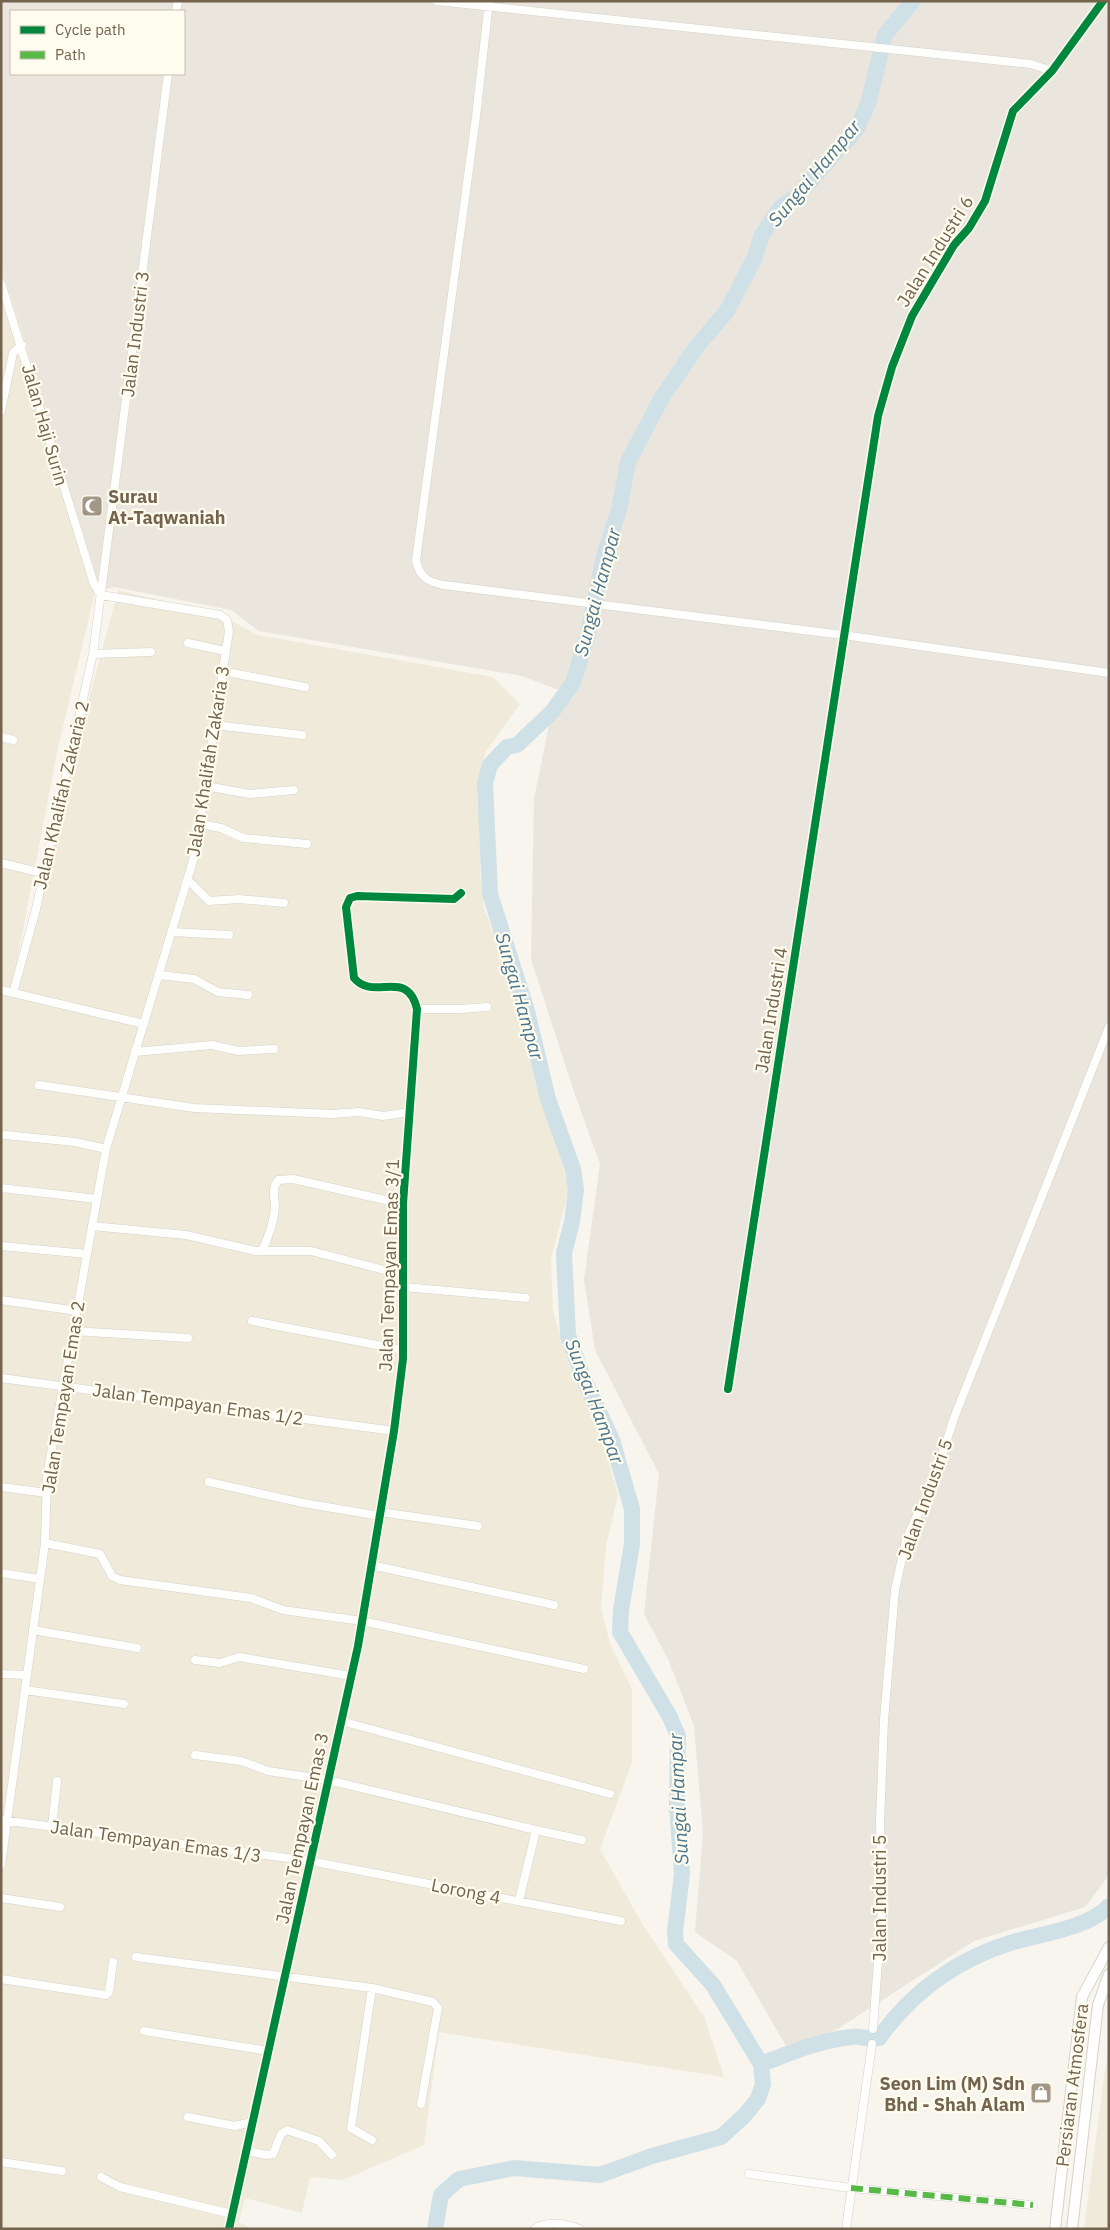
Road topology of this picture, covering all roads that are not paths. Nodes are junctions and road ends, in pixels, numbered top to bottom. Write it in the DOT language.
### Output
graph roads {
  1 [pos="437,1"];
  2 [pos="1103,1"];
  3 [pos="489,5"];
  4 [pos="1052,71"];
  5 [pos="168,75"];
  6 [pos="1,282"];
  7 [pos="22,345"];
  8 [pos="4,379"];
  9 [pos="1,411"];
  10 [pos="101,595"];
  11 [pos="843,635"];
  12 [pos="188,643"];
  13 [pos="225,651"];
  14 [pos="151,652"];
  15 [pos="93,654"];
  16 [pos="222,671"];
  17 [pos="1109,672"];
  18 [pos="304,687"];
  19 [pos="214,725"];
  20 [pos="302,735"];
  21 [pos="1,737"];
  22 [pos="13,740"];
  23 [pos="205,786"];
  24 [pos="294,790"];
  25 [pos="201,824"];
  26 [pos="307,844"];
  27 [pos="1,863"];
  28 [pos="43,873"];
  29 [pos="188,880"];
  30 [pos="461,893"];
  31 [pos="284,903"];
  32 [pos="172,932"];
  33 [pos="229,935"];
  34 [pos="159,975"];
  35 [pos="1,990"];
  36 [pos="13,993"];
  37 [pos="248,996"];
  38 [pos="487,1007"];
  39 [pos="417,1009"];
  40 [pos="144,1024"];
  41 [pos="1109,1027"];
  42 [pos="274,1049"];
  43 [pos="135,1052"];
  44 [pos="39,1085"];
  45 [pos="122,1096"];
  46 [pos="410,1112"];
  47 [pos="5,1135"];
  48 [pos="106,1149"];
  49 [pos="1,1188"];
  50 [pos="97,1199"];
  51 [pos="403,1204"];
  52 [pos="92,1226"];
  53 [pos="1,1246"];
  54 [pos="262,1251"];
  55 [pos="87,1254"];
  56 [pos="404,1275"];
  57 [pos="404,1287"];
  58 [pos="526,1298"];
  59 [pos="1,1300"];
  60 [pos="76,1311"];
  61 [pos="252,1321"];
  62 [pos="73,1331"];
  63 [pos="188,1338"];
  64 [pos="403,1350"];
  65 [pos="1,1378"];
  66 [pos="63,1385"];
  67 [pos="728,1389"];
  68 [pos="394,1431"];
  69 [pos="210,1482"];
  70 [pos="1,1487"];
  71 [pos="47,1493"];
  72 [pos="380,1514"];
  73 [pos="478,1526"];
  74 [pos="45,1543"];
  75 [pos="371,1565"];
  76 [pos="1,1573"];
  77 [pos="40,1579"];
  78 [pos="554,1605"];
  79 [pos="362,1622"];
  80 [pos="33,1630"];
  81 [pos="137,1648"];
  82 [pos="195,1660"];
  83 [pos="584,1669"];
  84 [pos="1,1674"];
  85 [pos="27,1675"];
  86 [pos="351,1676"];
  87 [pos="25,1690"];
  88 [pos="124,1704"];
  89 [pos="341,1721"];
  90 [pos="195,1755"];
  91 [pos="328,1780"];
  92 [pos="57,1781"];
  93 [pos="610,1794"];
  94 [pos="4,1820"];
  95 [pos="52,1827"];
  96 [pos="536,1830"];
  97 [pos="582,1840"];
  98 [pos="310,1861"];
  99 [pos="1,1866"];
  100 [pos="1,1898"];
  101 [pos="519,1901"];
  102 [pos="60,1907"];
  103 [pos="621,1922"];
  104 [pos="1109,1947"];
  105 [pos="136,1957"];
  106 [pos="113,1962"];
  107 [pos="1109,1974"];
  108 [pos="285,1976"];
  109 [pos="1,1979"];
  110 [pos="372,1988"];
  111 [pos="873,2029"];
  112 [pos="144,2031"];
  113 [pos="872,2044"];
  114 [pos="268,2051"];
  115 [pos="421,2104"];
  116 [pos="188,2117"];
  117 [pos="252,2122"];
  118 [pos="372,2140"];
  119 [pos="246,2150"];
  120 [pos="332,2155"];
  121 [pos="1,2162"];
  122 [pos="62,2171"];
  123 [pos="749,2174"];
  124 [pos="102,2177"];
  125 [pos="851,2188"];
  126 [pos="1033,2205"];
  127 [pos="232,2214"];
  128 [pos="229,2229"];
  129 [pos="534,2229"];
  130 [pos="580,2229"];
  131 [pos="846,2229"];
  132 [pos="1056,2229"];
  133 [pos="1072,2229"];
  1 -- 3 [label="street"];
  2 -- 4 [label="street, Jalan Industri 6"];
  3 -- 4 [label="street"];
  3 -- 11 [label="street"];
  4 -- 11 [label="street, Jalan Industri 6"];
  5 -- 10 [label="street, Jalan Industri 3"];
  6 -- 7 [label="street, Jalan Haji Surin"];
  7 -- 8 [label="street"];
  7 -- 10 [label="street, Jalan Haji Surin"];
  8 -- 9 [label="street"];
  10 -- 13 [label="street, Jalan Khalifah Zakaria 3"];
  10 -- 15 [label="street, Jalan Khalifah Zakaria 2"];
  11 -- 17 [label="street"];
  11 -- 67 [label="street, Jalan Industri 4"];
  12 -- 13 [label="street"];
  13 -- 16 [label="street, Jalan Khalifah Zakaria 3"];
  14 -- 15 [label="street"];
  15 -- 28 [label="street, Jalan Khalifah Zakaria 2"];
  16 -- 18 [label="street"];
  16 -- 19 [label="street, Jalan Khalifah Zakaria 3"];
  19 -- 20 [label="street"];
  19 -- 23 [label="street, Jalan Khalifah Zakaria 3"];
  21 -- 22 [label="street"];
  23 -- 24 [label="street"];
  23 -- 25 [label="street, Jalan Khalifah Zakaria 3"];
  25 -- 26 [label="street"];
  25 -- 29 [label="street, Jalan Khalifah Zakaria 3"];
  27 -- 28 [label="street"];
  28 -- 36 [label="street, Jalan Khalifah Zakaria 2"];
  29 -- 31 [label="street"];
  29 -- 32 [label="street, Jalan Khalifah Zakaria 3"];
  30 -- 39 [label="street"];
  32 -- 33 [label="street"];
  32 -- 34 [label="street, Jalan Khalifah Zakaria 3"];
  34 -- 37 [label="street"];
  34 -- 40 [label="street, Jalan Khalifah Zakaria 3"];
  35 -- 36 [label="street"];
  36 -- 40 [label="street"];
  38 -- 39 [label="street"];
  39 -- 46 [label="street, Jalan Tempayan Emas 3/1"];
  40 -- 43 [label="street, Jalan Tempayan Emas 2"];
  41 -- 111 [label="street, Jalan Industri 5"];
  42 -- 43 [label="street"];
  43 -- 45 [label="street, Jalan Tempayan Emas 2"];
  44 -- 45 [label="street"];
  45 -- 46 [label="street"];
  45 -- 48 [label="street, Jalan Tempayan Emas 2"];
  46 -- 51 [label="street, Jalan Tempayan Emas 3/1"];
  47 -- 48 [label="street"];
  48 -- 50 [label="street, Jalan Tempayan Emas 2"];
  49 -- 50 [label="street"];
  50 -- 52 [label="street, Jalan Tempayan Emas 2"];
  51 -- 54 [label="street"];
  51 -- 56 [label="street, Jalan Tempayan Emas 3/1"];
  52 -- 54 [label="street"];
  52 -- 55 [label="street, Jalan Tempayan Emas 2"];
  53 -- 55 [label="street"];
  54 -- 56 [label="street"];
  55 -- 60 [label="street, Jalan Tempayan Emas 2"];
  56 -- 57 [label="street, Jalan Tempayan Emas 3/1"];
  57 -- 58 [label="street"];
  57 -- 64 [label="street, Jalan Tempayan Emas 3/1"];
  59 -- 60 [label="street"];
  60 -- 62 [label="street, Jalan Tempayan Emas 2"];
  61 -- 64 [label="street"];
  62 -- 63 [label="street"];
  62 -- 66 [label="street, Jalan Tempayan Emas 2"];
  64 -- 68 [label="street, Jalan Tempayan Emas 3/1"];
  65 -- 66 [label="street, Jalan Tempayan Emas 1/2"];
  66 -- 68 [label="street, Jalan Tempayan Emas 1/2"];
  66 -- 71 [label="street, Jalan Tempayan Emas 2"];
  68 -- 72 [label="street, Jalan Tempayan Emas 3"];
  69 -- 72 [label="street"];
  70 -- 71 [label="street"];
  71 -- 74 [label="street, Jalan Tempayan Emas 2"];
  72 -- 73 [label="street"];
  72 -- 75 [label="street, Jalan Tempayan Emas 3"];
  74 -- 77 [label="street, Jalan Tempayan Emas 2"];
  74 -- 79 [label="street"];
  75 -- 78 [label="street"];
  75 -- 79 [label="street, Jalan Tempayan Emas 3"];
  76 -- 77 [label="street"];
  77 -- 80 [label="street, Jalan Tempayan Emas 2"];
  79 -- 83 [label="street"];
  79 -- 86 [label="street, Jalan Tempayan Emas 3"];
  80 -- 81 [label="street"];
  80 -- 85 [label="street, Jalan Tempayan Emas 2"];
  82 -- 86 [label="street"];
  84 -- 85 [label="street"];
  85 -- 87 [label="street, Jalan Tempayan Emas 2"];
  86 -- 89 [label="street, Jalan Tempayan Emas 3"];
  87 -- 88 [label="street"];
  87 -- 94 [label="street, Jalan Tempayan Emas 2"];
  89 -- 91 [label="street, Jalan Tempayan Emas 3"];
  89 -- 93 [label="street"];
  90 -- 91 [label="street"];
  91 -- 96 [label="street"];
  91 -- 98 [label="street, Jalan Tempayan Emas 3"];
  92 -- 95 [label="street"];
  94 -- 95 [label="street, Jalan Tempayan Emas 1/3"];
  94 -- 99 [label="street, Jalan Tempayan Emas 2"];
  95 -- 98 [label="street, Jalan Tempayan Emas 1/3"];
  96 -- 97 [label="street"];
  96 -- 101 [label="street"];
  98 -- 101 [label="street, Lorong 4"];
  98 -- 108 [label="street, Jalan Tempayan Emas 3"];
  100 -- 102 [label="street"];
  101 -- 103 [label="street, Lorong 4"];
  104 -- 132 [label="street, Persiaran Atmosfera"];
  105 -- 108 [label="street"];
  106 -- 109 [label="street"];
  107 -- 133 [label="street, Persiaran Atmosfera"];
  108 -- 110 [label="street"];
  108 -- 114 [label="street, Jalan Tempayan Emas 3"];
  110 -- 115 [label="street"];
  110 -- 118 [label="street"];
  112 -- 114 [label="street"];
  113 -- 125 [label="street"];
  114 -- 117 [label="street, Jalan Tempayan Emas 3"];
  116 -- 117 [label="street"];
  117 -- 119 [label="street, Jalan Tempayan Emas 3"];
  119 -- 120 [label="street"];
  119 -- 127 [label="street, Jalan Tempayan Emas 3"];
  121 -- 122 [label="street"];
  123 -- 125 [label="street"];
  124 -- 127 [label="street"];
  125 -- 126 [label="street"];
  125 -- 131 [label="street"];
  127 -- 128 [label="street, Jalan Tempayan Emas 3"];
  129 -- 130 [label="street"];
}
